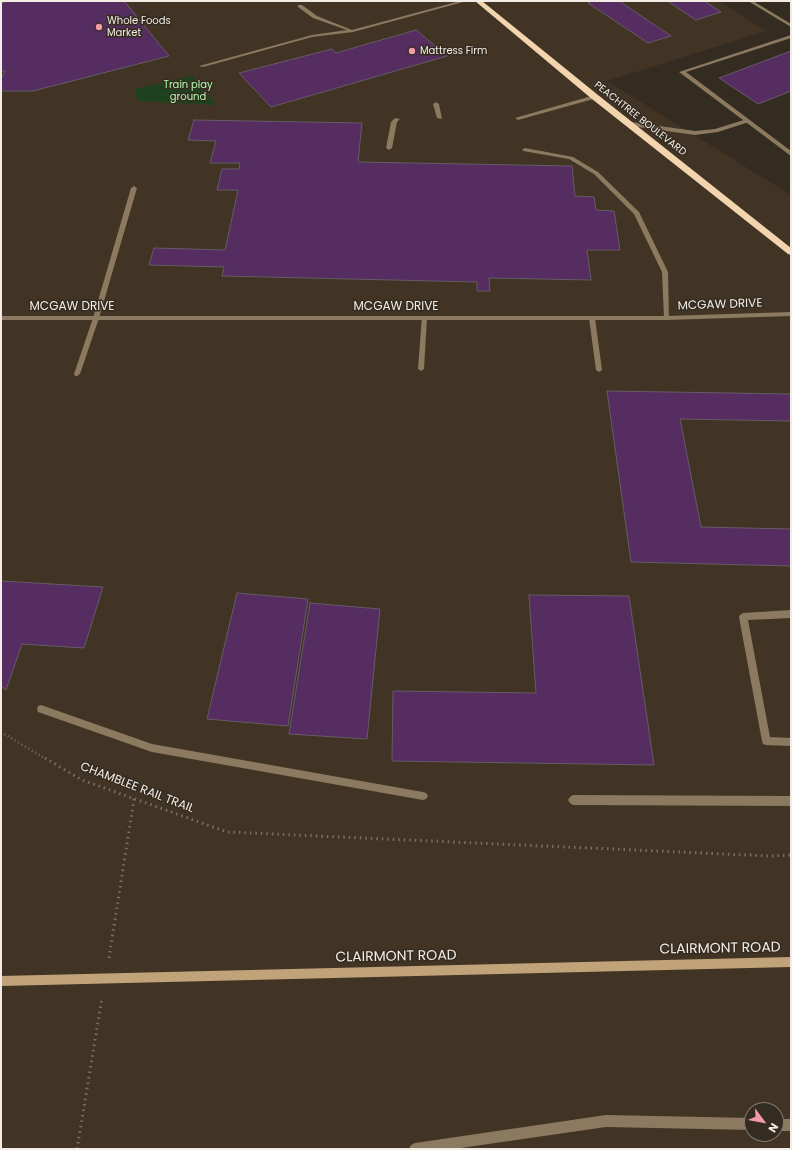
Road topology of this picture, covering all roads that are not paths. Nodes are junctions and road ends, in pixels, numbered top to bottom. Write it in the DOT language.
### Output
graph roads {
  1 [pos="465,1"];
  2 [pos="478,1"];
  3 [pos="750,1"];
  4 [pos="300,6"];
  5 [pos="791,26"];
  6 [pos="353,31"];
  7 [pos="791,36"];
  8 [pos="201,66"];
  9 [pos="595,97"];
  10 [pos="436,104"];
  11 [pos="440,118"];
  12 [pos="518,118"];
  13 [pos="397,119"];
  14 [pos="747,121"];
  15 [pos="631,124"];
  16 [pos="389,148"];
  17 [pos="525,150"];
  18 [pos="791,154"];
  19 [pos="134,188"];
  20 [pos="791,252"];
  21 [pos="791,314"];
  22 [pos="1,318"];
  23 [pos="96,318"];
  24 [pos="424,318"];
  25 [pos="592,318"];
  26 [pos="667,318"];
  27 [pos="420,369"];
  28 [pos="599,370"];
  29 [pos="78,374"];
  30 [pos="791,614"];
  31 [pos="41,709"];
  32 [pos="791,742"];
  33 [pos="423,796"];
  34 [pos="573,800"];
  35 [pos="791,801"];
  36 [pos="791,962"];
  37 [pos="1,981"];
  38 [pos="744,1124"];
  39 [pos="415,1149"];
  1 -- 6 [label="street"];
  2 -- 9 [label="highway, PEACHTREE BOULEVARD"];
  3 -- 5 [label="street"];
  4 -- 6 [label="street"];
  6 -- 8 [label="street"];
  7 -- 14 [label="street"];
  9 -- 12 [label="street"];
  9 -- 15 [label="highway, PEACHTREE BOULEVARD"];
  10 -- 11 [label="street"];
  13 -- 16 [label="street"];
  14 -- 15 [label="street"];
  14 -- 18 [label="street"];
  15 -- 20 [label="highway, PEACHTREE BOULEVARD"];
  17 -- 26 [label="street"];
  19 -- 23 [label="street"];
  21 -- 26 [label="street, MCGAW DRIVE"];
  22 -- 23 [label="street, MCGAW DRIVE"];
  23 -- 24 [label="street, MCGAW DRIVE"];
  23 -- 29 [label="street"];
  24 -- 25 [label="street, MCGAW DRIVE"];
  24 -- 27 [label="street"];
  25 -- 26 [label="street, MCGAW DRIVE"];
  25 -- 28 [label="street"];
  30 -- 32 [label="street"];
  31 -- 33 [label="street"];
  34 -- 35 [label="street"];
  36 -- 37 [label="main road, CLAIRMONT ROAD, bridge"];
  38 -- 39 [label="street"];
}
